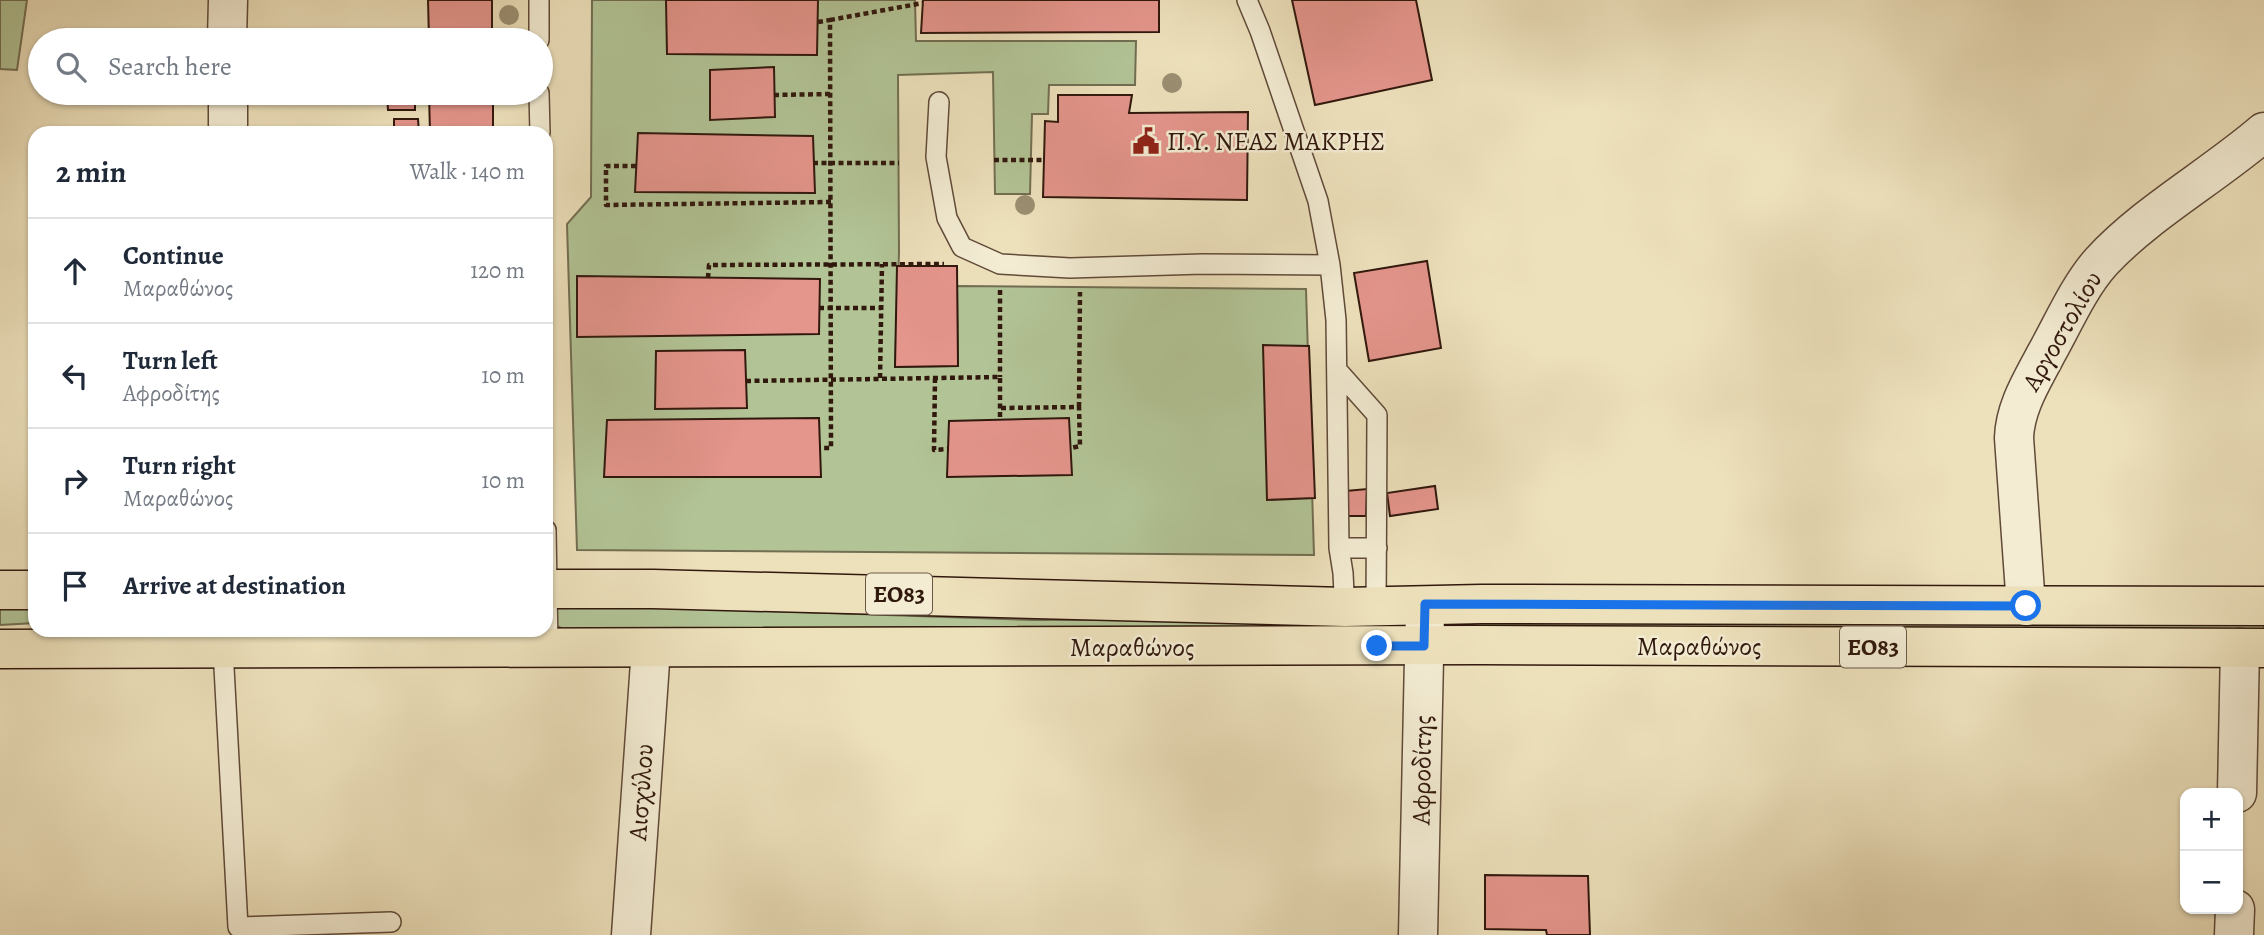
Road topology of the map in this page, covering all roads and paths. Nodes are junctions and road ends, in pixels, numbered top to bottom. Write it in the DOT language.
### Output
graph roads {
  1 [pos="228,0"];
  2 [pos="539,0"];
  3 [pos="1247,0"];
  4 [pos="923,3"];
  5 [pos="830,20"];
  6 [pos="818,22"];
  7 [pos="227,28"];
  8 [pos="539,28"];
  9 [pos="830,94"];
  10 [pos="774,95"];
  11 [pos="939,102"];
  12 [pos="228,105"];
  13 [pos="539,105"];
  14 [pos="228,126"];
  15 [pos="540,126"];
  16 [pos="2264,132"];
  17 [pos="994,160"];
  18 [pos="1044,160"];
  19 [pos="813,163"];
  20 [pos="831,163"];
  21 [pos="899,163"];
  22 [pos="636,166"];
  23 [pos="831,202"];
  24 [pos="831,264"];
  25 [pos="883,264"];
  26 [pos="1000,264"];
  27 [pos="1330,265"];
  28 [pos="1081,268"];
  29 [pos="708,278"];
  30 [pos="819,308"];
  31 [pos="831,308"];
  32 [pos="881,308"];
  33 [pos="1337,370"];
  34 [pos="1000,377"];
  35 [pos="935,378"];
  36 [pos="831,379"];
  37 [pos="880,379"];
  38 [pos="746,380"];
  39 [pos="1079,407"];
  40 [pos="1000,408"];
  41 [pos="1000,420"];
  42 [pos="820,448"];
  43 [pos="1071,448"];
  44 [pos="948,449"];
  45 [pos="1339,548"];
  46 [pos="1377,548"];
  47 [pos="553,589"];
  48 [pos="0,590"];
  49 [pos="28,590"];
  50 [pos="1425,604"];
  51 [pos="1361,606"];
  52 [pos="2026,606"];
  53 [pos="2264,606"];
  54 [pos="548,637"];
  55 [pos="496,639"];
  56 [pos="1361,646"];
  57 [pos="1424,646"];
  58 [pos="548,648"];
  59 [pos="650,648"];
  60 [pos="2252,648"];
  61 [pos="0,649"];
  62 [pos="223,649"];
  63 [pos="2238,788"];
  64 [pos="2235,914"];
  65 [pos="391,922"];
  66 [pos="631,935"];
  67 [pos="1418,935"];
  68 [pos="2234,935"];
  1 -- 7 [label="street"];
  2 -- 8 [label="lane"];
  3 -- 27 [label="lane"];
  4 -- 5 [label="path"];
  5 -- 6 [label="path"];
  5 -- 9 [label="path"];
  9 -- 10 [label="path"];
  9 -- 20 [label="path"];
  11 -- 26 [label="lane"];
  12 -- 14 [label="street"];
  13 -- 15 [label="lane"];
  16 -- 52 [label="street, Αργοστολίου"];
  17 -- 18 [label="path"];
  19 -- 20 [label="path"];
  20 -- 21 [label="path"];
  20 -- 23 [label="path"];
  22 -- 23 [label="path"];
  23 -- 24 [label="path"];
  24 -- 25 [label="path"];
  24 -- 29 [label="path"];
  24 -- 31 [label="path"];
  25 -- 26 [label="path"];
  25 -- 32 [label="path"];
  26 -- 28 [label="lane"];
  26 -- 34 [label="path"];
  27 -- 28 [label="lane"];
  27 -- 33 [label="lane"];
  28 -- 39 [label="path"];
  30 -- 31 [label="path"];
  31 -- 32 [label="path"];
  31 -- 36 [label="path"];
  32 -- 37 [label="path"];
  33 -- 45 [label="lane"];
  33 -- 46 [label="lane"];
  34 -- 35 [label="path"];
  34 -- 40 [label="path"];
  35 -- 37 [label="path"];
  35 -- 44 [label="path"];
  36 -- 37 [label="path"];
  36 -- 38 [label="path"];
  36 -- 42 [label="path"];
  39 -- 40 [label="path"];
  39 -- 43 [label="path"];
  40 -- 41 [label="path"];
  45 -- 46 [label="lane"];
  45 -- 51 [label="lane"];
  46 -- 51 [label="lane"];
  47 -- 51 [label="main road, Μαραθώνος / ΕΟ83"];
  48 -- 49 [label="main road"];
  50 -- 51 [label="main road, Μαραθώνος / ΕΟ83"];
  50 -- 52 [label="main road, Μαραθώνος / ΕΟ83"];
  50 -- 57 [label="street, Αφροδίτης"];
  51 -- 56 [label="lane"];
  51 -- 56 [label="lane"];
  52 -- 53 [label="main road, Μαραθώνος / ΕΟ83"];
  54 -- 58 [label="lane"];
  55 -- 58 [label="main road, Μαραθώνος / ΕΟ83"];
  55 -- 62 [label="main road, Μαραθώνος / ΕΟ83"];
  56 -- 57 [label="main road, Μαραθώνος / ΕΟ83"];
  56 -- 59 [label="main road, Μαραθώνος / ΕΟ83"];
  57 -- 60 [label="main road, Μαραθώνος / ΕΟ83"];
  57 -- 67 [label="street, Αφροδίτης"];
  58 -- 59 [label="main road, Μαραθώνος / ΕΟ83"];
  59 -- 66 [label="street, Αισχύλου"];
  60 -- 63 [label="street"];
  61 -- 62 [label="main road, Μαραθώνος / ΕΟ83"];
  62 -- 65 [label="lane"];
  64 -- 68 [label="street"];
}
